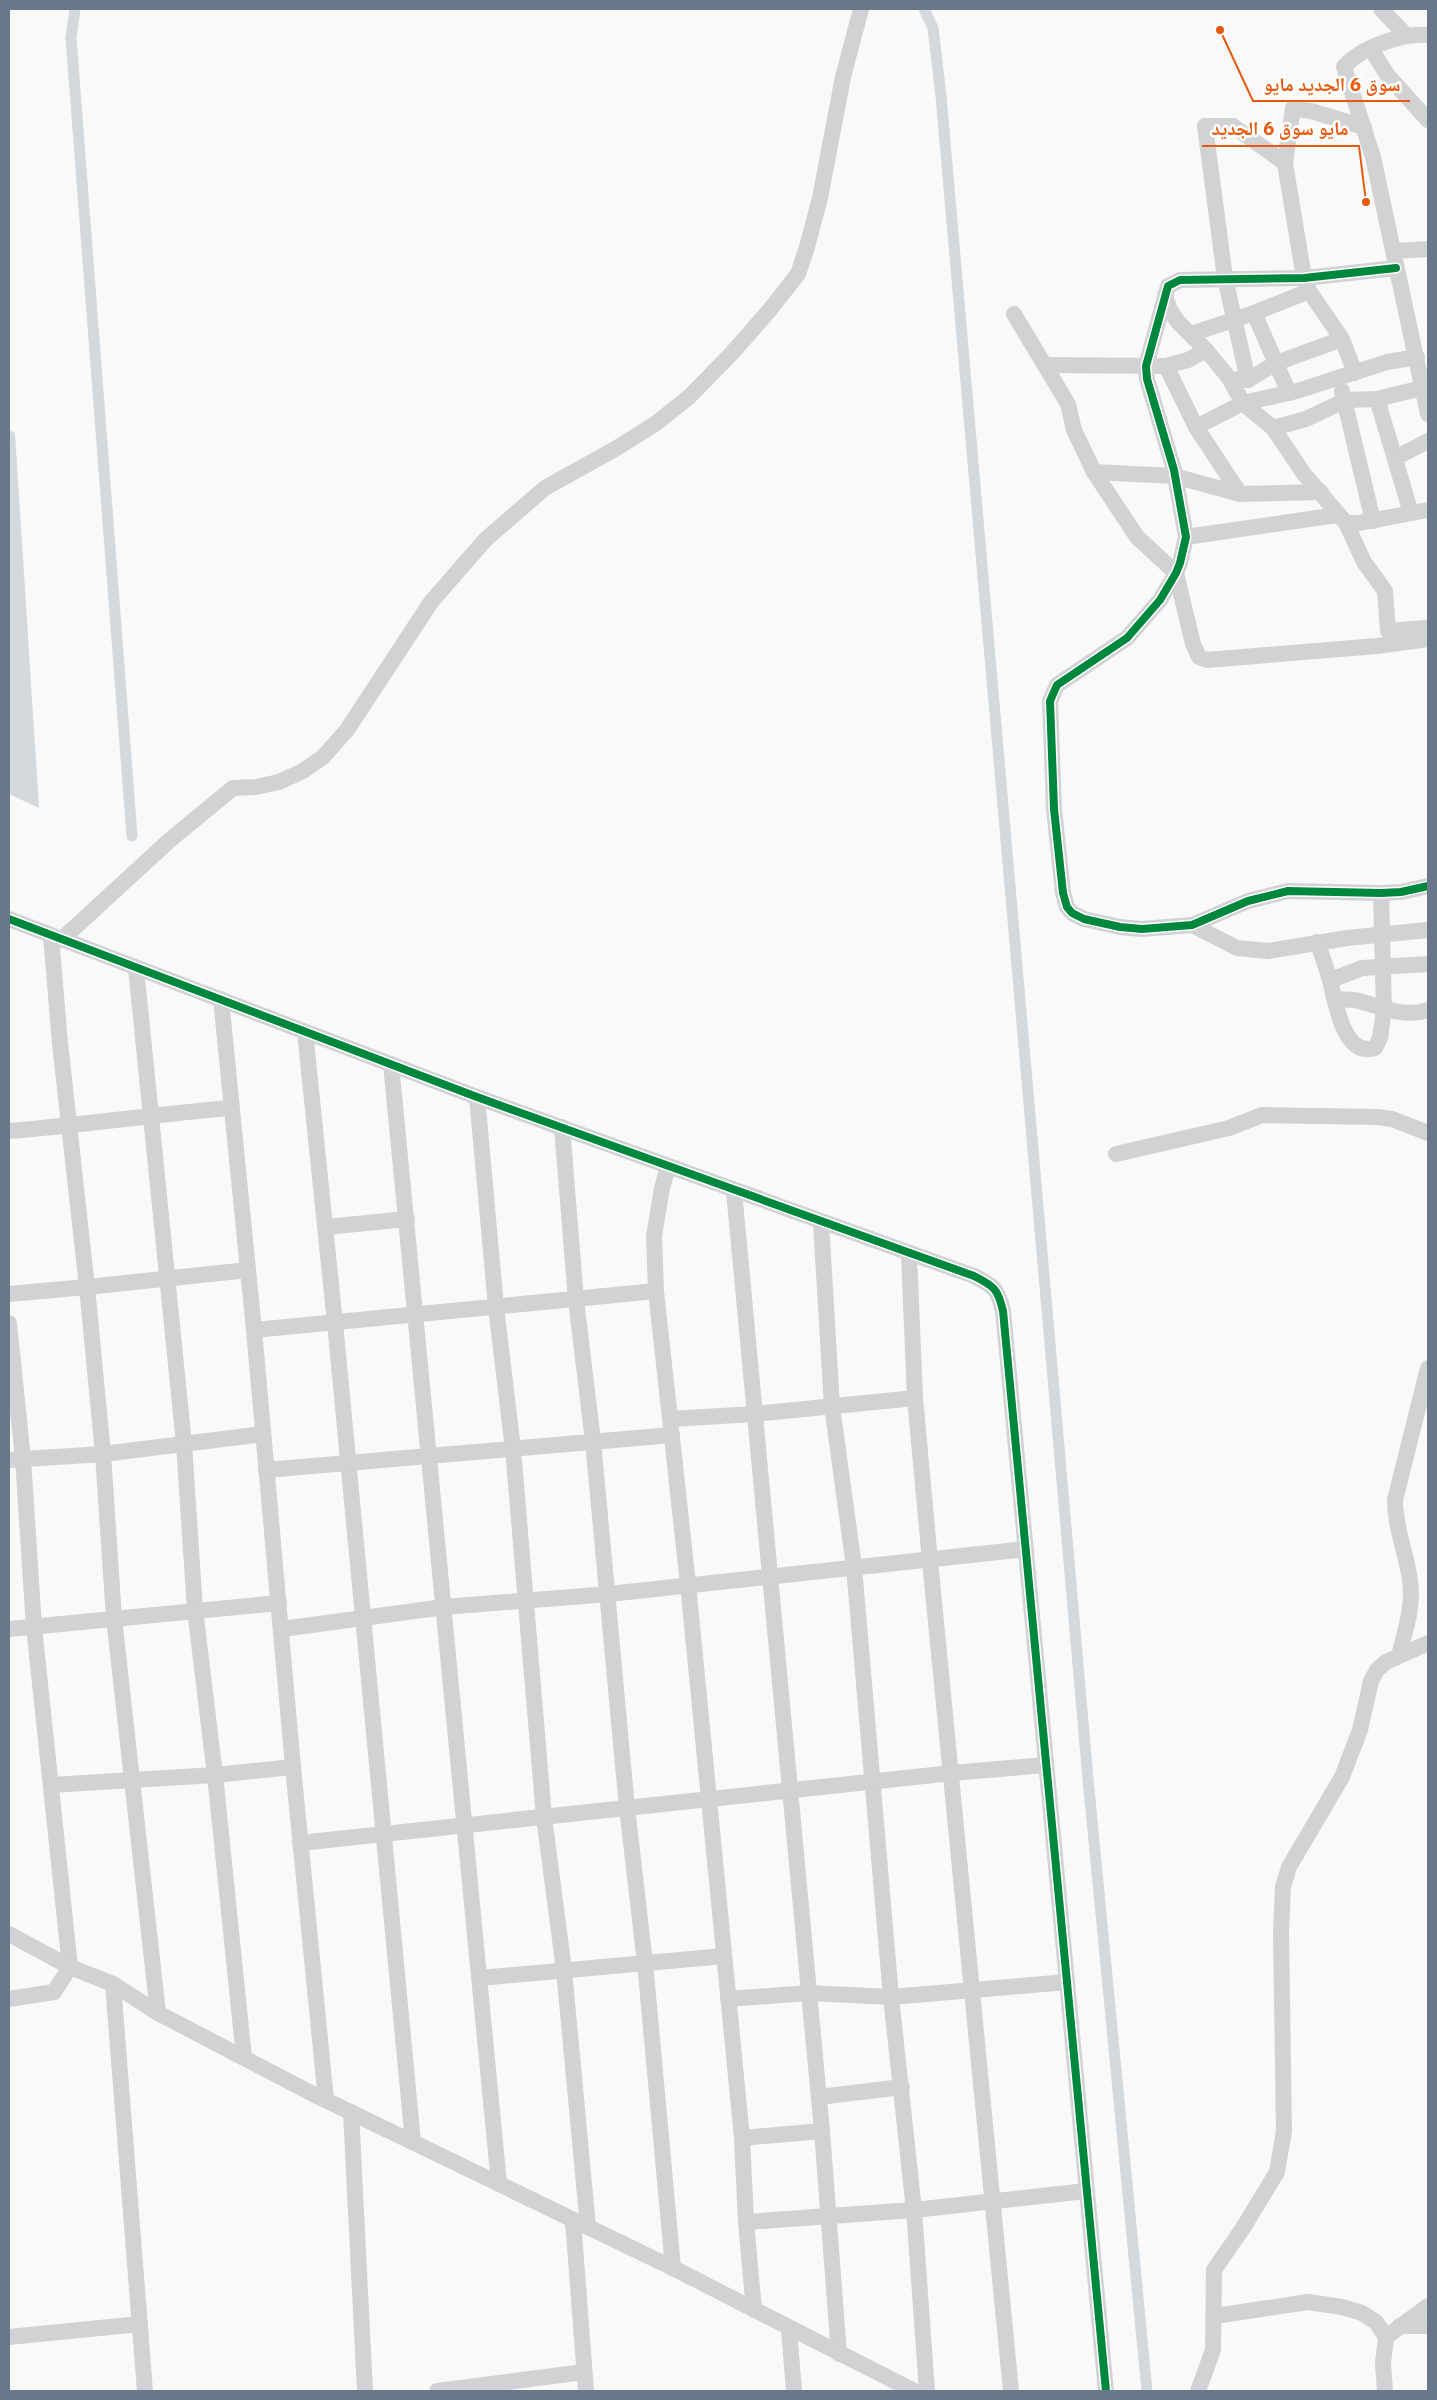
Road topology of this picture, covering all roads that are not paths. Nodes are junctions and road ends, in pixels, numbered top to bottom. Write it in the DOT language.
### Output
graph roads {
  1 [pos="861,9"];
  2 [pos="1381,9"];
  3 [pos="1406,35"];
  4 [pos="1428,35"];
  5 [pos="1370,49"];
  6 [pos="1428,120"];
  7 [pos="1364,127"];
  8 [pos="1285,163"];
  9 [pos="1428,249"];
  10 [pos="1395,260"];
  11 [pos="1225,278"];
  12 [pos="1306,284"];
  13 [pos="1165,295"];
  14 [pos="1254,313"];
  15 [pos="1014,314"];
  16 [pos="1235,318"];
  17 [pos="1191,334"];
  18 [pos="1342,339"];
  19 [pos="1206,350"];
  20 [pos="1417,357"];
  21 [pos="1276,362"];
  22 [pos="1046,365"];
  23 [pos="1146,366"];
  24 [pos="1166,366"];
  25 [pos="1355,372"];
  26 [pos="1230,378"];
  27 [pos="1338,379"];
  28 [pos="1248,380"];
  29 [pos="1425,389"];
  30 [pos="1290,392"];
  31 [pos="1378,399"];
  32 [pos="1346,400"];
  33 [pos="1243,403"];
  34 [pos="1428,414"];
  35 [pos="1196,428"];
  36 [pos="1273,428"];
  37 [pos="1428,441"];
  38 [pos="1395,458"];
  39 [pos="1094,472"];
  40 [pos="1174,476"];
  41 [pos="1321,492"];
  42 [pos="1240,494"];
  43 [pos="1428,510"];
  44 [pos="1411,513"];
  45 [pos="1341,519"];
  46 [pos="1373,520"];
  47 [pos="1186,537"];
  48 [pos="1176,573"];
  49 [pos="1428,628"];
  50 [pos="1428,638"];
  51 [pos="1428,886"];
  52 [pos="1381,893"];
  53 [pos="9,920"];
  54 [pos="1192,925"];
  55 [pos="1428,930"];
  56 [pos="1383,933"];
  57 [pos="56,938"];
  58 [pos="1318,942"];
  59 [pos="1428,964"];
  60 [pos="136,968"];
  61 [pos="1382,968"];
  62 [pos="1329,977"];
  63 [pos="221,999"];
  64 [pos="1335,1000"];
  65 [pos="1384,1010"];
  66 [pos="1428,1010"];
  67 [pos="305,1032"];
  68 [pos="391,1064"];
  69 [pos="478,1097"];
  70 [pos="232,1108"];
  71 [pos="149,1116"];
  72 [pos="69,1126"];
  73 [pos="562,1127"];
  74 [pos="9,1131"];
  75 [pos="1428,1133"];
  76 [pos="1116,1154"];
  77 [pos="668,1167"];
  78 [pos="734,1191"];
  79 [pos="407,1219"];
  80 [pos="820,1223"];
  81 [pos="326,1228"];
  82 [pos="909,1254"];
  83 [pos="248,1270"];
  84 [pos="166,1279"];
  85 [pos="87,1288"];
  86 [pos="656,1292"];
  87 [pos="9,1294"];
  88 [pos="576,1300"];
  89 [pos="496,1307"];
  90 [pos="417,1316"];
  91 [pos="9,1323"];
  92 [pos="335,1323"];
  93 [pos="254,1330"];
  94 [pos="1428,1368"];
  95 [pos="1424,1397"];
  96 [pos="915,1398"];
  97 [pos="832,1406"];
  98 [pos="754,1414"];
  99 [pos="671,1427"];
  100 [pos="263,1434"];
  101 [pos="593,1441"];
  102 [pos="184,1444"];
  103 [pos="514,1450"];
  104 [pos="103,1454"];
  105 [pos="430,1456"];
  106 [pos="16,1460"];
  107 [pos="349,1463"];
  108 [pos="266,1470"];
  109 [pos="1026,1548"];
  110 [pos="930,1560"];
  111 [pos="854,1567"];
  112 [pos="771,1575"];
  113 [pos="688,1584"];
  114 [pos="608,1594"];
  115 [pos="526,1602"];
  116 [pos="279,1603"];
  117 [pos="444,1607"];
  118 [pos="195,1610"];
  119 [pos="114,1618"];
  120 [pos="363,1620"];
  121 [pos="34,1627"];
  122 [pos="282,1629"];
  123 [pos="9,1630"];
  124 [pos="1428,1643"];
  125 [pos="1399,1656"];
  126 [pos="1046,1765"];
  127 [pos="292,1767"];
  128 [pos="952,1772"];
  129 [pos="215,1775"];
  130 [pos="132,1781"];
  131 [pos="872,1782"];
  132 [pos="51,1785"];
  133 [pos="789,1792"];
  134 [pos="709,1800"];
  135 [pos="627,1808"];
  136 [pos="544,1817"];
  137 [pos="464,1826"];
  138 [pos="383,1835"];
  139 [pos="300,1843"];
  140 [pos="9,1934"];
  141 [pos="724,1956"];
  142 [pos="645,1963"];
  143 [pos="70,1967"];
  144 [pos="564,1970"];
  145 [pos="480,1978"];
  146 [pos="1067,1982"];
  147 [pos="113,1984"];
  148 [pos="973,1988"];
  149 [pos="809,1993"];
  150 [pos="891,1997"];
  151 [pos="9,1999"];
  152 [pos="728,1999"];
  153 [pos="158,2013"];
  154 [pos="244,2058"];
  155 [pos="902,2087"];
  156 [pos="819,2097"];
  157 [pos="326,2100"];
  158 [pos="351,2112"];
  159 [pos="822,2131"];
  160 [pos="742,2138"];
  161 [pos="413,2142"];
  162 [pos="499,2184"];
  163 [pos="1086,2191"];
  164 [pos="994,2200"];
  165 [pos="914,2210"];
  166 [pos="829,2215"];
  167 [pos="746,2222"];
  168 [pos="580,2223"];
  169 [pos="673,2268"];
  170 [pos="1428,2306"];
  171 [pos="754,2310"];
  172 [pos="1215,2316"];
  173 [pos="140,2324"];
  174 [pos="1400,2326"];
  175 [pos="1428,2326"];
  176 [pos="789,2329"];
  177 [pos="1386,2337"];
  178 [pos="9,2338"];
  179 [pos="839,2354"];
  180 [pos="584,2372"];
  181 [pos="145,2391"];
  182 [pos="365,2391"];
  183 [pos="437,2391"];
  184 [pos="586,2391"];
  185 [pos="794,2391"];
  186 [pos="914,2391"];
  187 [pos="927,2391"];
  188 [pos="1012,2391"];
  189 [pos="1106,2391"];
  190 [pos="1198,2391"];
  191 [pos="1385,2391"];
  1 -- 57 [label="street"];
  2 -- 3 [label="street"];
  3 -- 4 [label="street"];
  3 -- 5 [label="street"];
  5 -- 6 [label="street"];
  5 -- 7 [label="street"];
  7 -- 8 [label="street"];
  7 -- 10 [label="street"];
  8 -- 11 [label="street"];
  8 -- 12 [label="street"];
  9 -- 10 [label="street"];
  10 -- 12 [label="street"];
  10 -- 20 [label="street"];
  11 -- 12 [label="street"];
  11 -- 13 [label="street"];
  11 -- 16 [label="street"];
  12 -- 14 [label="street"];
  12 -- 18 [label="street"];
  13 -- 17 [label="street"];
  13 -- 23 [label="street"];
  14 -- 16 [label="street"];
  14 -- 21 [label="street"];
  15 -- 22 [label="street"];
  16 -- 17 [label="street"];
  16 -- 28 [label="street"];
  17 -- 19 [label="street"];
  18 -- 21 [label="street"];
  18 -- 25 [label="street"];
  19 -- 24 [label="street"];
  19 -- 26 [label="street"];
  20 -- 25 [label="street"];
  20 -- 29 [label="street"];
  21 -- 28 [label="street"];
  21 -- 30 [label="street"];
  22 -- 23 [label="street"];
  22 -- 39 [label="street"];
  23 -- 24 [label="street"];
  23 -- 40 [label="street"];
  24 -- 35 [label="street"];
  25 -- 27 [label="street"];
  26 -- 28 [label="street"];
  26 -- 33 [label="street"];
  27 -- 30 [label="street"];
  27 -- 32 [label="street"];
  29 -- 31 [label="street"];
  29 -- 34 [label="street"];
  30 -- 33 [label="street"];
  31 -- 32 [label="street"];
  31 -- 38 [label="street"];
  32 -- 36 [label="street"];
  32 -- 46 [label="street"];
  33 -- 35 [label="street"];
  33 -- 36 [label="street"];
  35 -- 42 [label="street"];
  36 -- 41 [label="street"];
  37 -- 38 [label="street"];
  38 -- 44 [label="street"];
  39 -- 40 [label="street"];
  39 -- 48 [label="street"];
  40 -- 42 [label="street"];
  40 -- 47 [label="street"];
  41 -- 42 [label="street"];
  41 -- 45 [label="street"];
  43 -- 44 [label="street"];
  44 -- 46 [label="street"];
  45 -- 46 [label="street"];
  45 -- 47 [label="street"];
  45 -- 49 [label="street"];
  47 -- 48 [label="street"];
  48 -- 50 [label="street"];
  48 -- 54 [label="street"];
  51 -- 52 [label="street"];
  52 -- 54 [label="street"];
  52 -- 56 [label="street"];
  53 -- 57 [label="street"];
  54 -- 58 [label="street"];
  55 -- 56 [label="street"];
  56 -- 58 [label="street"];
  56 -- 61 [label="street"];
  57 -- 60 [label="street"];
  57 -- 72 [label="street"];
  58 -- 62 [label="street"];
  59 -- 61 [label="street"];
  60 -- 63 [label="street"];
  60 -- 71 [label="street"];
  61 -- 62 [label="street"];
  61 -- 65 [label="street"];
  62 -- 64 [label="street"];
  63 -- 67 [label="street"];
  63 -- 70 [label="street"];
  64 -- 65 [label="street"];
  64 -- 65 [label="street"];
  65 -- 66 [label="street"];
  67 -- 68 [label="street"];
  67 -- 81 [label="street"];
  68 -- 69 [label="street"];
  68 -- 79 [label="street"];
  69 -- 73 [label="street"];
  69 -- 89 [label="street"];
  70 -- 71 [label="street"];
  70 -- 83 [label="street"];
  71 -- 72 [label="street"];
  71 -- 84 [label="street"];
  72 -- 74 [label="street"];
  72 -- 85 [label="street"];
  73 -- 77 [label="street"];
  73 -- 88 [label="street"];
  75 -- 76 [label="street"];
  77 -- 78 [label="street"];
  77 -- 86 [label="street"];
  78 -- 80 [label="street"];
  78 -- 98 [label="street"];
  79 -- 81 [label="street"];
  79 -- 90 [label="street"];
  80 -- 82 [label="street"];
  80 -- 97 [label="street"];
  81 -- 92 [label="street"];
  82 -- 96 [label="street"];
  82 -- 109 [label="street"];
  83 -- 84 [label="street"];
  83 -- 93 [label="street"];
  84 -- 85 [label="street"];
  84 -- 102 [label="street"];
  85 -- 87 [label="street"];
  85 -- 104 [label="street"];
  86 -- 88 [label="street"];
  86 -- 99 [label="street"];
  88 -- 89 [label="street"];
  88 -- 101 [label="street"];
  89 -- 90 [label="street"];
  89 -- 103 [label="street"];
  90 -- 92 [label="street"];
  90 -- 105 [label="street"];
  91 -- 106 [label="street"];
  92 -- 93 [label="street"];
  92 -- 107 [label="street"];
  93 -- 100 [label="street"];
  94 -- 95 [label="street"];
  95 -- 125 [label="street"];
  96 -- 97 [label="street"];
  96 -- 110 [label="street"];
  97 -- 98 [label="street"];
  97 -- 111 [label="street"];
  98 -- 99 [label="street"];
  98 -- 112 [label="street"];
  99 -- 101 [label="street"];
  99 -- 113 [label="street"];
  100 -- 102 [label="street"];
  100 -- 108 [label="street"];
  101 -- 103 [label="street"];
  101 -- 114 [label="street"];
  102 -- 104 [label="street"];
  102 -- 118 [label="street"];
  103 -- 105 [label="street"];
  103 -- 115 [label="street"];
  104 -- 106 [label="street"];
  104 -- 119 [label="street"];
  105 -- 107 [label="street"];
  105 -- 117 [label="street"];
  106 -- 121 [label="street"];
  107 -- 108 [label="street"];
  107 -- 120 [label="street"];
  108 -- 116 [label="street"];
  109 -- 110 [label="street"];
  109 -- 126 [label="street"];
  110 -- 111 [label="street"];
  110 -- 128 [label="street"];
  111 -- 112 [label="street"];
  111 -- 131 [label="street"];
  112 -- 113 [label="street"];
  112 -- 133 [label="street"];
  113 -- 114 [label="street"];
  113 -- 134 [label="street"];
  114 -- 115 [label="street"];
  114 -- 135 [label="street"];
  115 -- 117 [label="street"];
  115 -- 136 [label="street"];
  116 -- 118 [label="street"];
  116 -- 122 [label="street"];
  117 -- 120 [label="street"];
  117 -- 137 [label="street"];
  118 -- 119 [label="street"];
  118 -- 129 [label="street"];
  119 -- 121 [label="street"];
  119 -- 130 [label="street"];
  120 -- 122 [label="street"];
  120 -- 138 [label="street"];
  121 -- 123 [label="street"];
  121 -- 132 [label="street"];
  122 -- 127 [label="street"];
  124 -- 125 [label="street"];
  125 -- 172 [label="street"];
  126 -- 128 [label="street"];
  126 -- 146 [label="street"];
  127 -- 129 [label="street"];
  127 -- 139 [label="street"];
  128 -- 131 [label="street"];
  128 -- 148 [label="street"];
  129 -- 130 [label="street"];
  129 -- 154 [label="street"];
  130 -- 132 [label="street"];
  130 -- 153 [label="street"];
  131 -- 133 [label="street"];
  131 -- 150 [label="street"];
  132 -- 143 [label="street"];
  133 -- 134 [label="street"];
  133 -- 149 [label="street"];
  134 -- 135 [label="street"];
  134 -- 141 [label="street"];
  135 -- 136 [label="street"];
  135 -- 142 [label="street"];
  136 -- 137 [label="street"];
  136 -- 144 [label="street"];
  137 -- 138 [label="street"];
  137 -- 145 [label="street"];
  138 -- 139 [label="street"];
  138 -- 161 [label="street"];
  139 -- 157 [label="street"];
  140 -- 143 [label="street"];
  141 -- 142 [label="street"];
  141 -- 152 [label="street"];
  142 -- 144 [label="street"];
  142 -- 169 [label="street"];
  143 -- 147 [label="street"];
  143 -- 151 [label="street"];
  144 -- 145 [label="street"];
  144 -- 168 [label="street"];
  145 -- 162 [label="street"];
  146 -- 148 [label="street"];
  146 -- 163 [label="street"];
  147 -- 153 [label="street"];
  147 -- 173 [label="street"];
  148 -- 150 [label="street"];
  148 -- 164 [label="street"];
  149 -- 150 [label="street"];
  149 -- 152 [label="street"];
  149 -- 156 [label="street"];
  150 -- 155 [label="street"];
  152 -- 160 [label="street"];
  153 -- 154 [label="street"];
  154 -- 157 [label="street"];
  155 -- 156 [label="street"];
  155 -- 165 [label="street"];
  156 -- 159 [label="street"];
  157 -- 158 [label="street"];
  158 -- 161 [label="street"];
  158 -- 182 [label="street"];
  159 -- 160 [label="street"];
  159 -- 166 [label="street"];
  160 -- 167 [label="street"];
  161 -- 162 [label="street"];
  162 -- 168 [label="street"];
  163 -- 164 [label="street"];
  163 -- 189 [label="street"];
  164 -- 165 [label="street"];
  164 -- 188 [label="street"];
  165 -- 166 [label="street"];
  165 -- 187 [label="street"];
  166 -- 167 [label="street"];
  166 -- 179 [label="street"];
  167 -- 171 [label="street"];
  168 -- 169 [label="street"];
  168 -- 180 [label="street"];
  169 -- 171 [label="street"];
  170 -- 174 [label="street"];
  171 -- 176 [label="street"];
  172 -- 177 [label="street"];
  172 -- 190 [label="street"];
  173 -- 178 [label="street"];
  173 -- 181 [label="street"];
  174 -- 175 [label="street"];
  174 -- 177 [label="street"];
  176 -- 179 [label="street"];
  176 -- 185 [label="street"];
  177 -- 191 [label="street"];
  179 -- 186 [label="street"];
  180 -- 183 [label="street"];
  180 -- 184 [label="street"];
}
